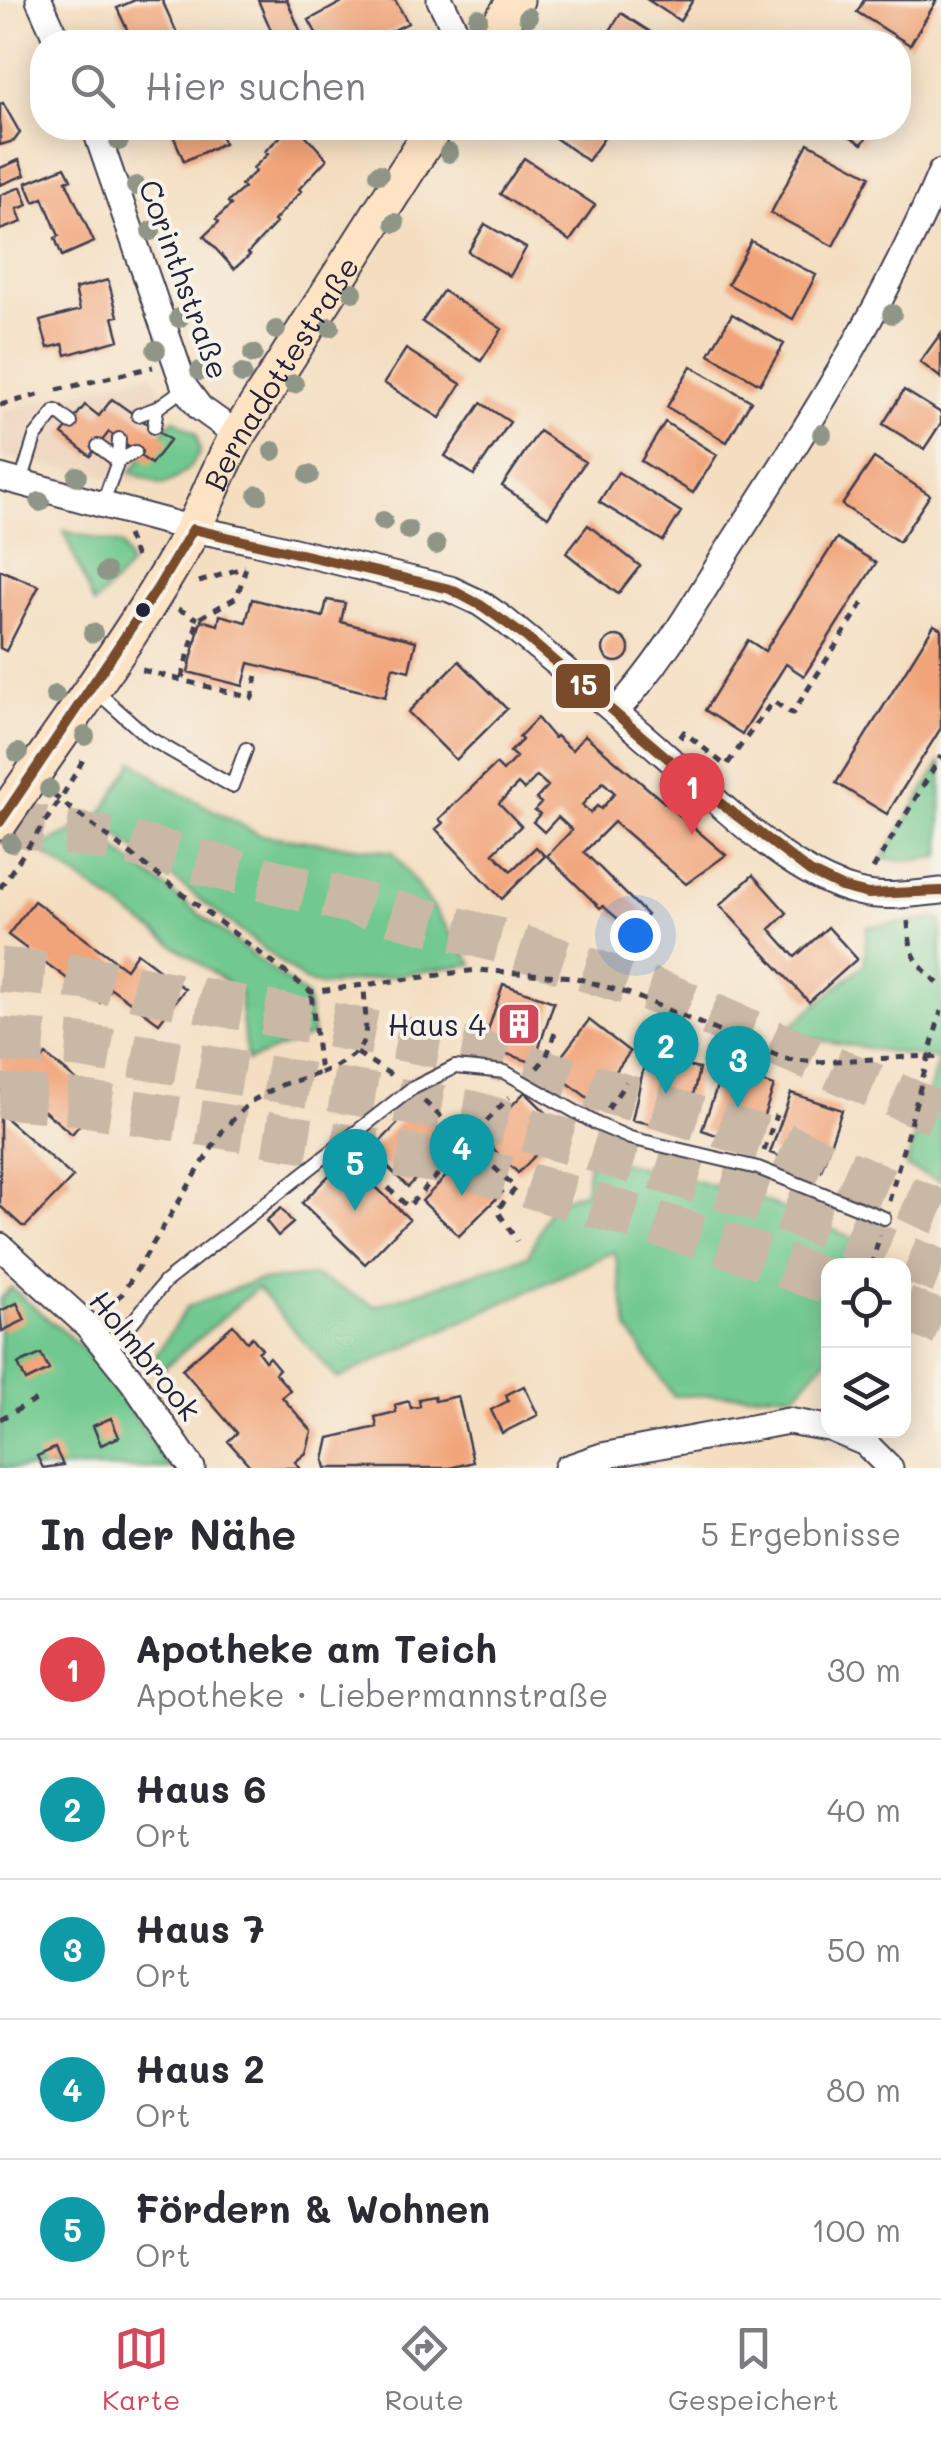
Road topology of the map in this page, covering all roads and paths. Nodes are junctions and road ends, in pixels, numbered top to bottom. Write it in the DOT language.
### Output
graph roads {
  1 [pos="40,0"];
  2 [pos="440,0"];
  3 [pos="516,0"];
  4 [pos="53,30"];
  5 [pos="455,30"];
  6 [pos="496,30"];
  7 [pos="99,140"];
  8 [pos="426,140"];
  9 [pos="941,172"];
  10 [pos="176,361"];
  11 [pos="184,388"];
  12 [pos="0,404"];
  13 [pos="157,408"];
  14 [pos="138,415"];
  15 [pos="71,423"];
  16 [pos="154,428"];
  17 [pos="238,435"];
  18 [pos="119,440"];
  19 [pos="98,446"];
  20 [pos="135,452"];
  21 [pos="118,462"];
  22 [pos="10,480"];
  23 [pos="103,503"];
  24 [pos="193,529"];
  25 [pos="253,540"];
  26 [pos="246,567"];
  27 [pos="196,583"];
  28 [pos="866,598"];
  29 [pos="175,608"];
  30 [pos="198,619"];
  31 [pos="144,671"];
  32 [pos="258,672"];
  33 [pos="182,679"];
  34 [pos="91,686"];
  35 [pos="615,712"];
  36 [pos="246,749"];
  37 [pos="666,756"];
  38 [pos="941,756"];
  39 [pos="30,777"];
  40 [pos="0,822"];
  41 [pos="888,843"];
  42 [pos="941,890"];
  43 [pos="906,896"];
  44 [pos="364,986"];
  45 [pos="941,986"];
  46 [pos="311,992"];
  47 [pos="941,1010"];
  48 [pos="555,1033"];
  49 [pos="357,1053"];
  50 [pos="928,1056"];
  51 [pos="941,1058"];
  52 [pos="320,1072"];
  53 [pos="524,1082"];
  54 [pos="626,1082"];
  55 [pos="412,1090"];
  56 [pos="776,1115"];
  57 [pos="598,1124"];
  58 [pos="341,1142"];
  59 [pos="466,1142"];
  60 [pos="758,1168"];
  61 [pos="884,1218"];
  62 [pos="517,1241"];
  63 [pos="0,1246"];
  64 [pos="873,1258"];
  65 [pos="86,1326"];
  66 [pos="108,1352"];
  67 [pos="38,1399"];
  68 [pos="0,1418"];
  69 [pos="821,1428"];
  70 [pos="852,1438"];
  71 [pos="192,1468"];
  72 [pos="567,1468"];
  73 [pos="890,1468"];
  1 -- 4 [label="street"];
  2 -- 5 [label="street"];
  3 -- 6 [label="street"];
  7 -- 10 [label="street, Corinthstraße"];
  8 -- 17 [label="street, Bernadottestraße"];
  9 -- 35 [label="street"];
  10 -- 11 [label="street, Corinthstraße"];
  10 -- 12 [label="path"];
  11 -- 13 [label="lane"];
  11 -- 17 [label="street, Corinthstraße"];
  13 -- 14 [label="lane"];
  13 -- 16 [label="lane"];
  15 -- 22 [label="lane"];
  17 -- 24 [label="street, Bernadottestraße"];
  18 -- 21 [label="lane"];
  19 -- 21 [label="lane"];
  20 -- 21 [label="lane"];
  21 -- 23 [label="lane"];
  22 -- 23 [label="street"];
  23 -- 24 [label="street"];
  24 -- 25 [label="street"];
  24 -- 34 [label="street, Bernadottestraße"];
  25 -- 26 [label="path"];
  25 -- 35 [label="street"];
  26 -- 27 [label="path"];
  26 -- 30 [label="path"];
  28 -- 37 [label="path"];
  29 -- 30 [label="path"];
  30 -- 33 [label="path"];
  31 -- 33 [label="path"];
  32 -- 33 [label="path"];
  34 -- 36 [label="lane"];
  34 -- 39 [label="street, Bernadottestraße"];
  35 -- 37 [label="street"];
  37 -- 43 [label="street"];
  38 -- 41 [label="path"];
  39 -- 40 [label="street, Bernadottestraße"];
  39 -- 46 [label="path"];
  42 -- 43 [label="street"];
  43 -- 45 [label="path"];
  44 -- 46 [label="path"];
  44 -- 49 [label="path"];
  44 -- 50 [label="path"];
  46 -- 52 [label="path"];
  47 -- 50 [label="path"];
  48 -- 53 [label="path"];
  49 -- 52 [label="path"];
  49 -- 55 [label="path"];
  50 -- 51 [label="path"];
  50 -- 61 [label="path"];
  52 -- 65 [label="path"];
  53 -- 55 [label="lane"];
  53 -- 57 [label="lane"];
  53 -- 59 [label="path"];
  54 -- 57 [label="path"];
  55 -- 58 [label="lane"];
  55 -- 59 [label="path"];
  56 -- 60 [label="path"];
  57 -- 60 [label="lane"];
  58 -- 59 [label="path"];
  58 -- 66 [label="lane"];
  59 -- 62 [label="path"];
  60 -- 61 [label="lane"];
  61 -- 64 [label="path"];
  63 -- 65 [label="street, Holmbrook"];
  65 -- 66 [label="street, Holmbrook"];
  66 -- 71 [label="street, Holmbrook"];
  67 -- 68 [label="path"];
  69 -- 72 [label="street"];
  70 -- 73 [label="street"];
}
